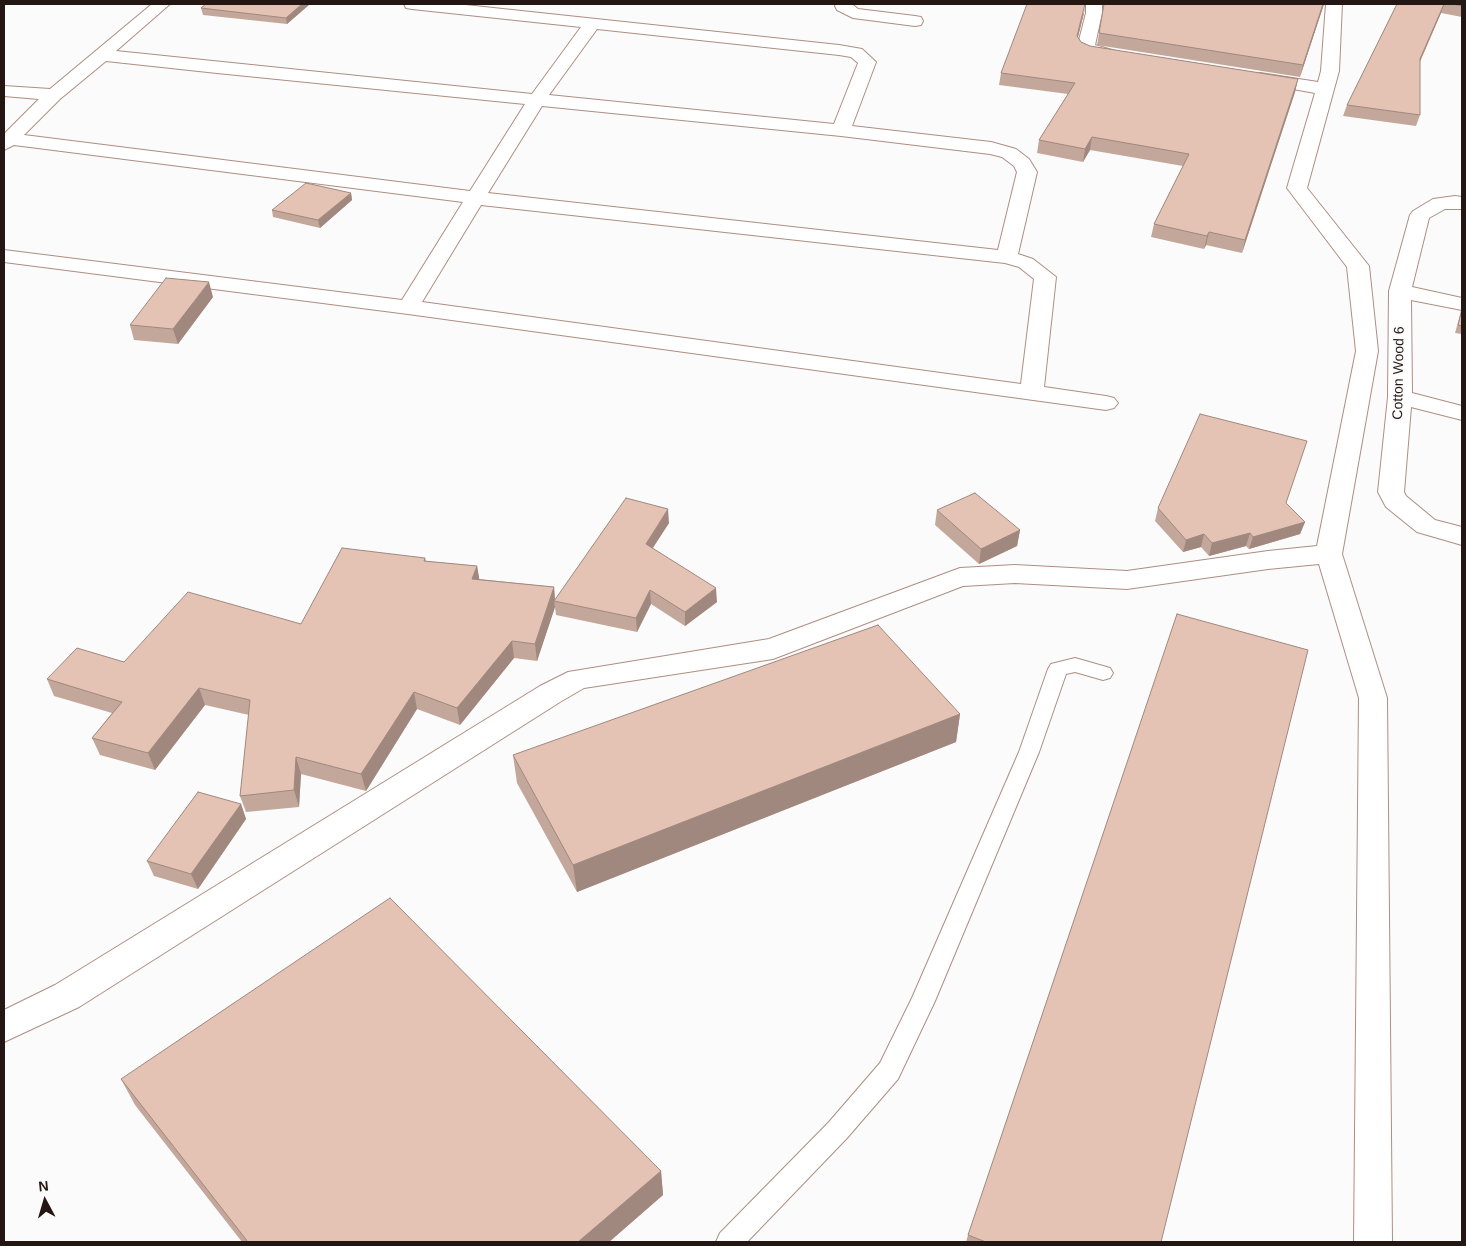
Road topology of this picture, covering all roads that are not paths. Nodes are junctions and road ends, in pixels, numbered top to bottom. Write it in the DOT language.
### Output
graph roads {
  1 [pos="162,4"];
  2 [pos="412,4"];
  3 [pos="844,4"];
  4 [pos="1094,4"];
  5 [pos="1334,4"];
  6 [pos="915,21"];
  7 [pos="593,23"];
  8 [pos="103,54"];
  9 [pos="1128,59"];
  10 [pos="1242,75"];
  11 [pos="1326,89"];
  12 [pos="4,90"];
  13 [pos="54,95"];
  14 [pos="537,99"];
  15 [pos="841,130"];
  16 [pos="6,142"];
  17 [pos="476,198"];
  18 [pos="1462,203"];
  19 [pos="4,256"];
  20 [pos="1008,257"];
  21 [pos="1400,291"];
  22 [pos="1462,304"];
  23 [pos="408,306"];
  24 [pos="1032,393"];
  25 [pos="1400,397"];
  26 [pos="1106,403"];
  27 [pos="1462,413"];
  28 [pos="1462,536"];
  29 [pos="1329,554"];
  30 [pos="1103,673"];
  31 [pos="4,1027"];
  32 [pos="729,1242"];
  33 [pos="1373,1242"];
  1 -- 8 [label="street"];
  2 -- 7 [label="street"];
  3 -- 6 [label="street"];
  4 -- 9 [label="street"];
  5 -- 11 [label="street"];
  7 -- 14 [label="street"];
  7 -- 15 [label="street"];
  8 -- 13 [label="street"];
  8 -- 14 [label="street"];
  10 -- 11 [label="street"];
  11 -- 29 [label="street"];
  12 -- 13 [label="street"];
  13 -- 16 [label="street"];
  14 -- 15 [label="street"];
  14 -- 17 [label="street"];
  15 -- 20 [label="street"];
  16 -- 17 [label="street"];
  17 -- 20 [label="street"];
  17 -- 23 [label="street"];
  18 -- 21 [label="street, Cotton Wood 6"];
  19 -- 23 [label="street"];
  20 -- 24 [label="street"];
  21 -- 22 [label="street"];
  21 -- 25 [label="street, Cotton Wood 6"];
  23 -- 24 [label="street"];
  24 -- 26 [label="street"];
  25 -- 27 [label="street"];
  25 -- 28 [label="street, Cotton Wood 6"];
  29 -- 31 [label="street"];
  29 -- 33 [label="street"];
  30 -- 32 [label="lane"];
}
